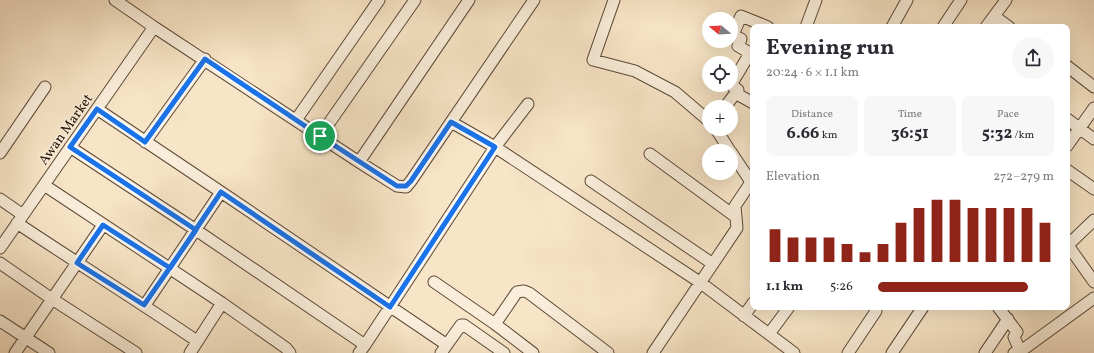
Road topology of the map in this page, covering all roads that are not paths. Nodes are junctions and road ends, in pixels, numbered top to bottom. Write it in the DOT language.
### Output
graph roads {
  1 [pos="115,0"];
  2 [pos="379,0"];
  3 [pos="416,0"];
  4 [pos="469,0"];
  5 [pos="534,0"];
  6 [pos="614,0"];
  7 [pos="816,0"];
  8 [pos="907,0"];
  9 [pos="961,0"];
  10 [pos="1006,0"];
  11 [pos="994,16"];
  12 [pos="761,24"];
  13 [pos="807,24"];
  14 [pos="894,24"];
  15 [pos="945,24"];
  16 [pos="988,24"];
  17 [pos="1005,24"];
  18 [pos="154,27"];
  19 [pos="750,53"];
  20 [pos="750,53"];
  21 [pos="205,59"];
  22 [pos="1070,68"];
  23 [pos="45,87"];
  24 [pos="1094,87"];
  25 [pos="735,93"];
  26 [pos="730,100"];
  27 [pos="750,101"];
  28 [pos="528,104"];
  29 [pos="1094,108"];
  30 [pos="97,109"];
  31 [pos="702,115"];
  32 [pos="296,120"];
  33 [pos="1070,121"];
  34 [pos="451,122"];
  35 [pos="1079,128"];
  36 [pos="320,136"];
  37 [pos="1094,139"];
  38 [pos="145,142"];
  39 [pos="1070,142"];
  40 [pos="70,147"];
  41 [pos="495,147"];
  42 [pos="0,153"];
  43 [pos="650,154"];
  44 [pos="359,162"];
  45 [pos="738,162"];
  46 [pos="1070,172"];
  47 [pos="591,180"];
  48 [pos="750,180"];
  49 [pos="750,184"];
  50 [pos="44,185"];
  51 [pos="1094,189"];
  52 [pos="221,192"];
  53 [pos="0,200"];
  54 [pos="736,217"];
  55 [pos="20,219"];
  56 [pos="1094,220"];
  57 [pos="103,225"];
  58 [pos="196,230"];
  59 [pos="1070,242"];
  60 [pos="1,245"];
  61 [pos="1070,249"];
  62 [pos="0,263"];
  63 [pos="77,263"];
  64 [pos="713,264"];
  65 [pos="170,268"];
  66 [pos="434,282"];
  67 [pos="701,282"];
  68 [pos="1094,282"];
  69 [pos="1094,298"];
  70 [pos="52,299"];
  71 [pos="222,303"];
  72 [pos="144,305"];
  73 [pos="390,307"];
  74 [pos="750,307"];
  75 [pos="787,310"];
  76 [pos="921,310"];
  77 [pos="1000,310"];
  78 [pos="876,311"];
  79 [pos="744,316"];
  80 [pos="1008,319"];
  81 [pos="0,321"];
  82 [pos="495,324"];
  83 [pos="769,334"];
  84 [pos="25,338"];
  85 [pos="197,341"];
  86 [pos="362,349"];
  87 [pos="444,349"];
  88 [pos="601,351"];
  89 [pos="1019,352"];
  90 [pos="15,353"];
  91 [pos="49,353"];
  92 [pos="136,353"];
  93 [pos="190,353"];
  94 [pos="290,353"];
  95 [pos="504,353"];
  96 [pos="533,353"];
  97 [pos="653,353"];
  98 [pos="794,353"];
  99 [pos="848,353"];
  100 [pos="892,353"];
  101 [pos="985,353"];
  1 -- 18 [label="street"];
  2 -- 32 [label="street"];
  3 -- 36 [label="street"];
  4 -- 44 [label="street"];
  5 -- 34 [label="street"];
  6 -- 31 [label="street"];
  7 -- 13 [label="street"];
  8 -- 14 [label="street"];
  9 -- 15 [label="street"];
  10 -- 11 [label="street"];
  11 -- 16 [label="street"];
  11 -- 17 [label="street"];
  12 -- 19 [label="street"];
  18 -- 21 [label="street"];
  18 -- 30 [label="street, Awan Market"];
  20 -- 25 [label="street"];
  21 -- 32 [label="street"];
  21 -- 38 [label="street"];
  22 -- 24 [label="street"];
  23 -- 42 [label="street"];
  25 -- 26 [label="street"];
  25 -- 27 [label="street"];
  28 -- 41 [label="street"];
  29 -- 35 [label="street"];
  30 -- 38 [label="street"];
  30 -- 40 [label="street, Awan Market"];
  32 -- 36 [label="street"];
  33 -- 35 [label="street"];
  34 -- 41 [label="street"];
  34 -- 44 [label="street"];
  35 -- 37 [label="street"];
  35 -- 39 [label="street"];
  36 -- 44 [label="street"];
  38 -- 52 [label="street"];
  40 -- 50 [label="street, Awan Market"];
  40 -- 58 [label="street"];
  41 -- 67 [label="street"];
  41 -- 73 [label="street"];
  43 -- 54 [label="street"];
  45 -- 48 [label="street"];
  46 -- 51 [label="street"];
  47 -- 64 [label="street"];
  49 -- 54 [label="street"];
  50 -- 55 [label="street, Awan Market"];
  50 -- 57 [label="street"];
  52 -- 58 [label="street"];
  52 -- 73 [label="street"];
  53 -- 55 [label="street"];
  54 -- 64 [label="street"];
  55 -- 60 [label="street, Awan Market"];
  55 -- 63 [label="street"];
  56 -- 59 [label="street"];
  57 -- 63 [label="street"];
  57 -- 65 [label="street"];
  58 -- 65 [label="street"];
  58 -- 86 [label="street"];
  61 -- 68 [label="street"];
  62 -- 70 [label="street"];
  63 -- 70 [label="street"];
  63 -- 72 [label="street"];
  64 -- 67 [label="street"];
  65 -- 71 [label="street"];
  65 -- 72 [label="street"];
  66 -- 82 [label="street"];
  67 -- 79 [label="street"];
  67 -- 97 [label="street"];
  69 -- 89 [label="street"];
  70 -- 84 [label="street"];
  70 -- 92 [label="street"];
  71 -- 85 [label="street"];
  71 -- 94 [label="street"];
  72 -- 85 [label="street"];
  73 -- 86 [label="street"];
  73 -- 87 [label="street"];
  74 -- 79 [label="street"];
  75 -- 83 [label="street"];
  76 -- 100 [label="street"];
  77 -- 80 [label="street"];
  78 -- 99 [label="street"];
  79 -- 83 [label="street"];
  80 -- 89 [label="street"];
  80 -- 101 [label="street"];
  81 -- 84 [label="street"];
  82 -- 88 [label="street"];
  82 -- 96 [label="street"];
  83 -- 98 [label="street"];
  84 -- 90 [label="street"];
  84 -- 91 [label="street"];
  85 -- 93 [label="street"];
  87 -- 95 [label="street"];
}
